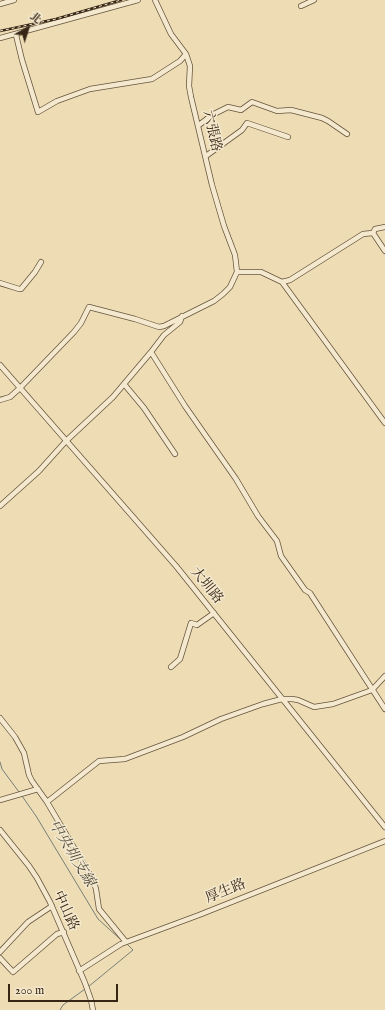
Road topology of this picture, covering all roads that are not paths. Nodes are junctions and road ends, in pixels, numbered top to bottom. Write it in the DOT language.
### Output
graph roads {
  1 [pos="14,0"];
  2 [pos="138,0"];
  3 [pos="156,0"];
  4 [pos="314,0"];
  5 [pos="0,4"];
  6 [pos="301,6"];
  7 [pos="16,34"];
  8 [pos="0,38"];
  9 [pos="186,54"];
  10 [pos="199,125"];
  11 [pos="347,134"];
  12 [pos="288,137"];
  13 [pos="206,156"];
  14 [pos="385,227"];
  15 [pos="373,233"];
  16 [pos="385,251"];
  17 [pos="41,262"];
  18 [pos="237,272"];
  19 [pos="0,282"];
  20 [pos="282,282"];
  21 [pos="182,316"];
  22 [pos="151,352"];
  23 [pos="0,365"];
  24 [pos="124,384"];
  25 [pos="20,388"];
  26 [pos="0,400"];
  27 [pos="385,423"];
  28 [pos="66,441"];
  29 [pos="175,454"];
  30 [pos="0,506"];
  31 [pos="214,613"];
  32 [pos="171,667"];
  33 [pos="385,676"];
  34 [pos="372,690"];
  35 [pos="282,699"];
  36 [pos="385,709"];
  37 [pos="0,718"];
  38 [pos="38,789"];
  39 [pos="0,800"];
  40 [pos="47,802"];
  41 [pos="385,827"];
  42 [pos="0,830"];
  43 [pos="385,841"];
  44 [pos="52,906"];
  45 [pos="64,932"];
  46 [pos="126,942"];
  47 [pos="0,952"];
  48 [pos="0,958"];
  49 [pos="80,971"];
  50 [pos="93,1010"];
  1 -- 5 [label="street"];
  2 -- 7 [label="street"];
  3 -- 9 [label="street, 六張路"];
  4 -- 6 [label="street"];
  7 -- 8 [label="street"];
  7 -- 9 [label="street"];
  9 -- 10 [label="street, 六張路"];
  10 -- 11 [label="street"];
  10 -- 13 [label="street, 六張路"];
  12 -- 13 [label="street"];
  13 -- 18 [label="street, 六張路"];
  14 -- 15 [label="street"];
  15 -- 16 [label="street"];
  15 -- 20 [label="street"];
  17 -- 19 [label="street"];
  18 -- 20 [label="street"];
  18 -- 21 [label="street"];
  20 -- 27 [label="street"];
  21 -- 22 [label="street"];
  21 -- 25 [label="street"];
  22 -- 24 [label="street"];
  22 -- 34 [label="street"];
  23 -- 25 [label="street, 大圳路"];
  24 -- 28 [label="street"];
  24 -- 29 [label="street"];
  25 -- 26 [label="street"];
  25 -- 28 [label="street, 大圳路"];
  28 -- 30 [label="street"];
  28 -- 31 [label="street, 大圳路"];
  31 -- 32 [label="street"];
  31 -- 35 [label="street, 大圳路"];
  33 -- 34 [label="street"];
  34 -- 35 [label="street"];
  34 -- 36 [label="street"];
  35 -- 40 [label="street"];
  35 -- 41 [label="street, 大圳路"];
  37 -- 38 [label="street"];
  38 -- 39 [label="street"];
  38 -- 40 [label="street"];
  40 -- 46 [label="street"];
  42 -- 44 [label="street, 中山路"];
  43 -- 46 [label="street, 厚生路"];
  44 -- 45 [label="street, 中山路"];
  44 -- 47 [label="street"];
  45 -- 48 [label="street"];
  45 -- 49 [label="street, 中山路"];
  46 -- 49 [label="street, 厚生路"];
  49 -- 50 [label="street, 中山路"];
}
